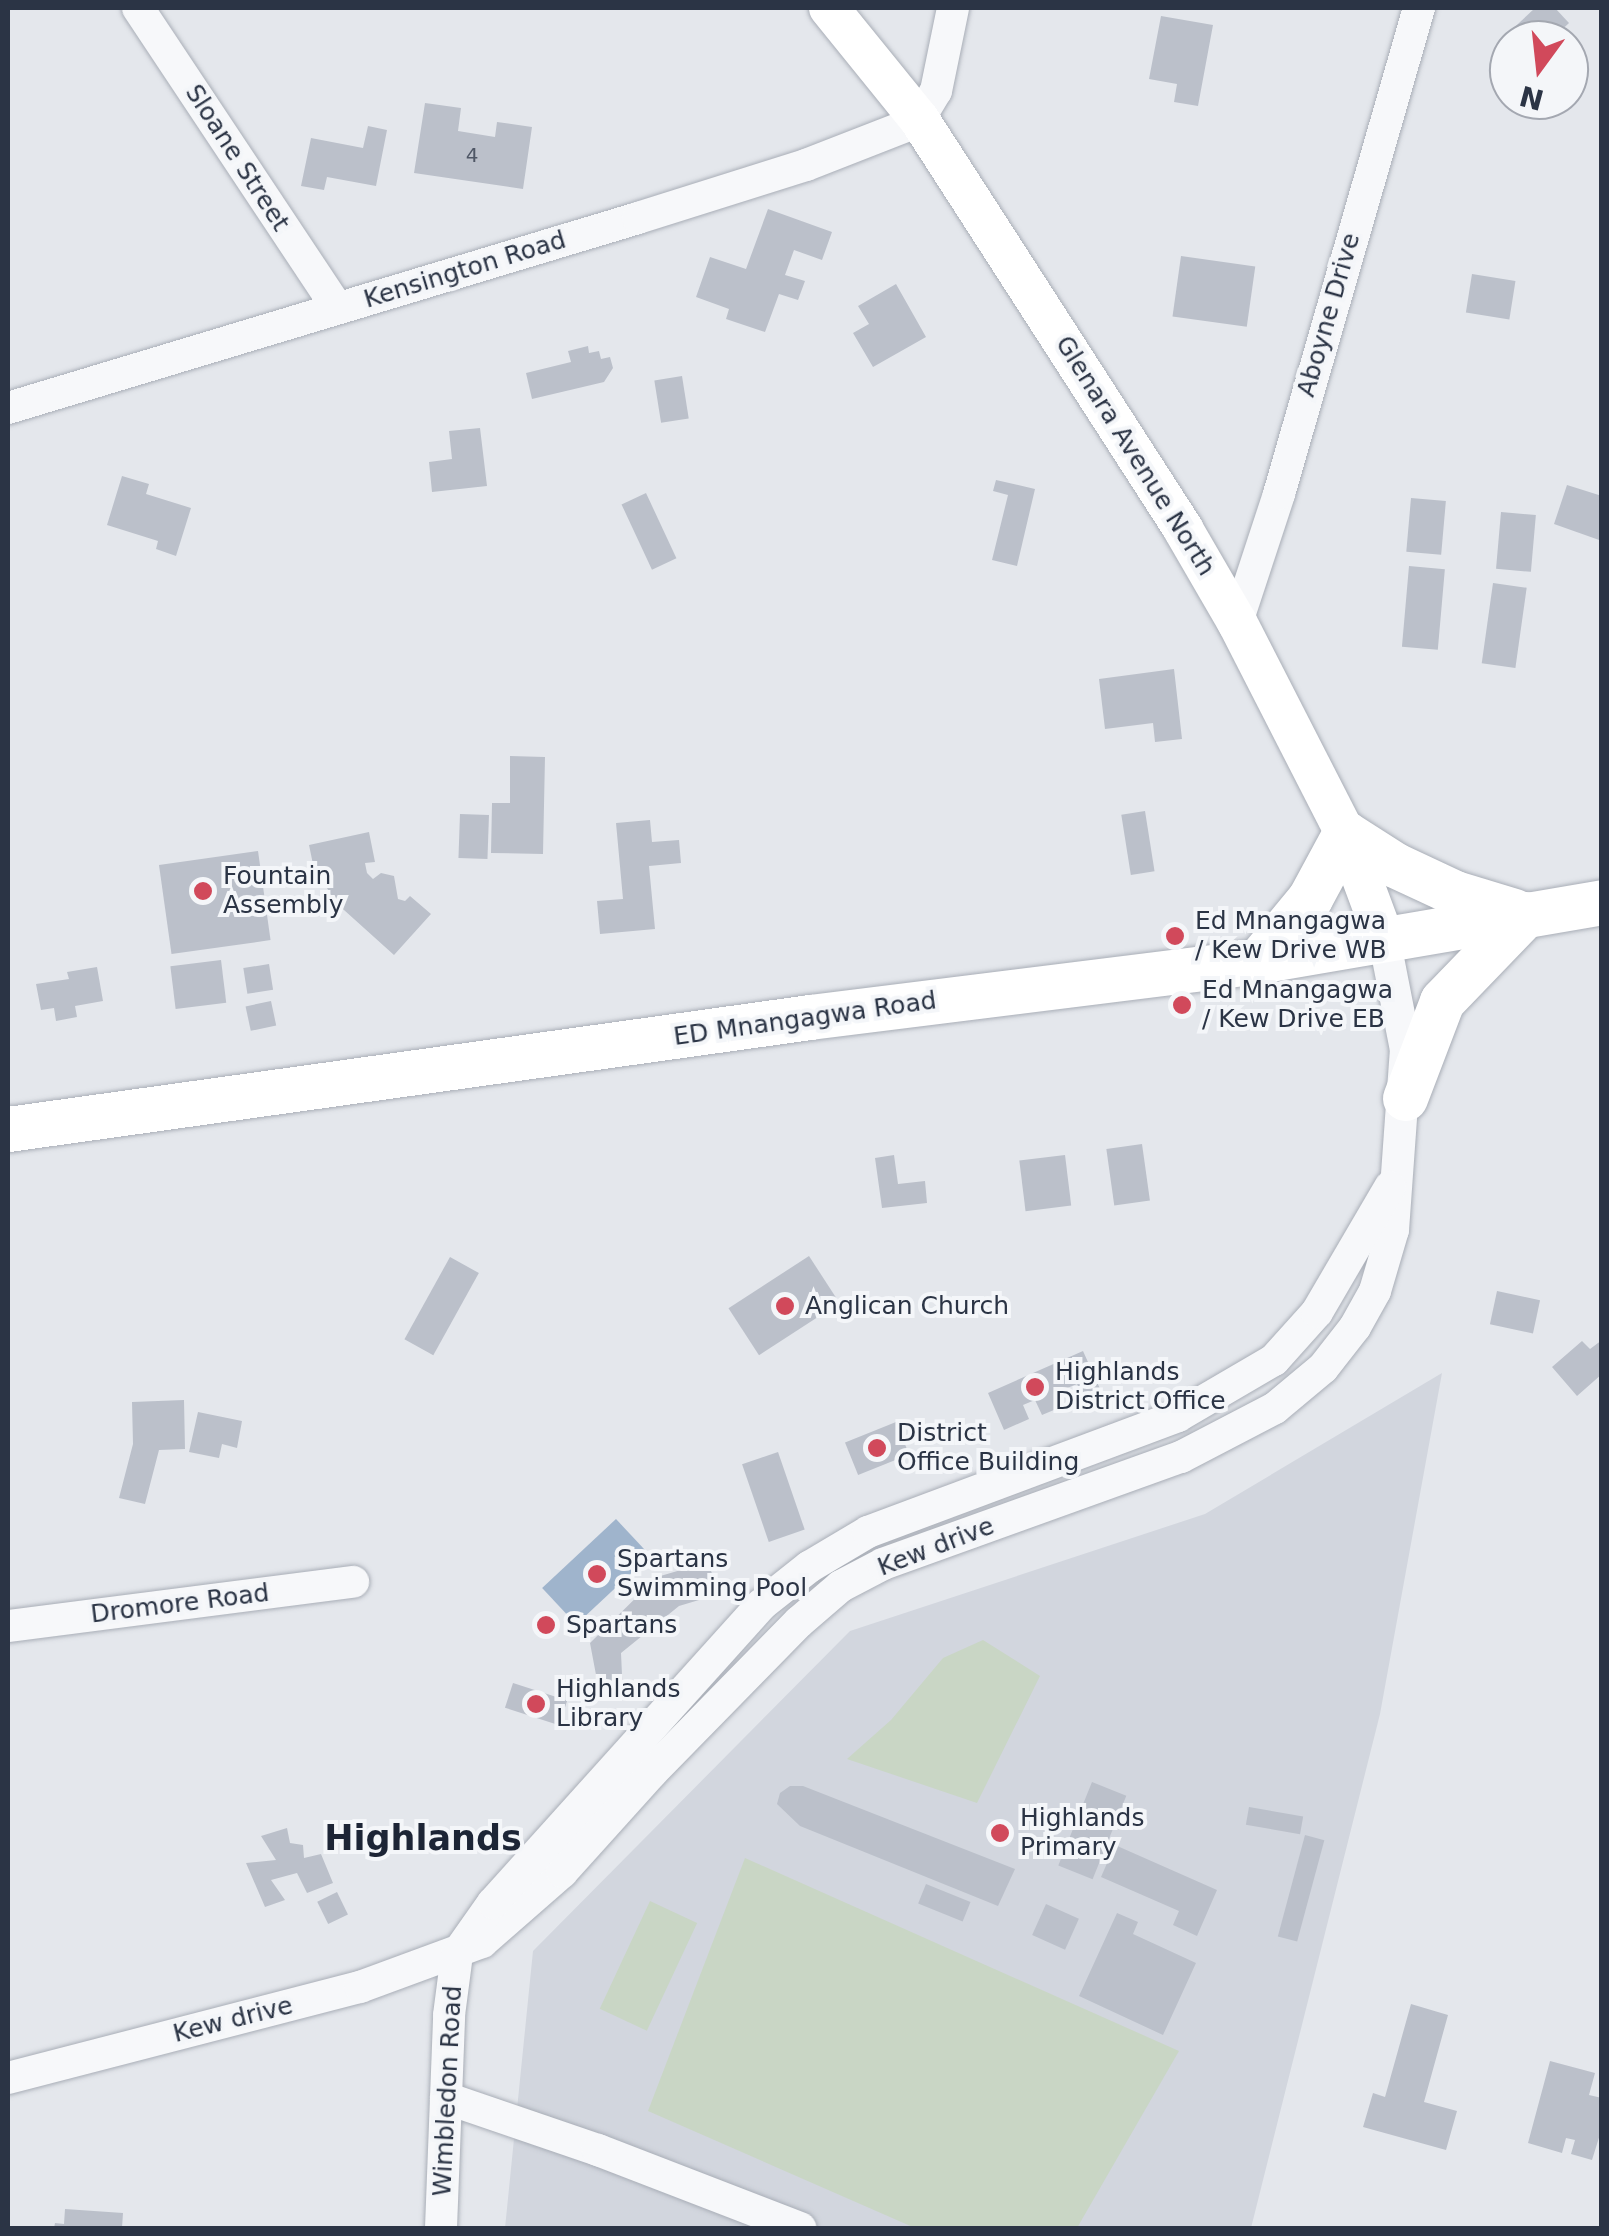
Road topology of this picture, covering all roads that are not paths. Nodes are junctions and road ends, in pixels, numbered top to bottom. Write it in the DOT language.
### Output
graph roads {
  1 [pos="138,8"];
  2 [pos="829,8"];
  3 [pos="953,8"];
  4 [pos="1419,8"];
  5 [pos="919,119"];
  6 [pos="337,308"];
  7 [pos="8,408"];
  8 [pos="1237,622"];
  9 [pos="1345,833"];
  10 [pos="1602,902"];
  11 [pos="1526,914"];
  12 [pos="1384,938"];
  13 [pos="1258,961"];
  14 [pos="1406,1098"];
  15 [pos="8,1129"];
  16 [pos="353,1582"];
  17 [pos="8,1626"];
  18 [pos="457,1954"];
  19 [pos="8,2078"];
  20 [pos="446,2098"];
  21 [pos="440,2228"];
  22 [pos="800,2228"];
  1 -- 6 [label="street, Sloane Street"];
  2 -- 5 [label="main road, Glenara Avenue North"];
  3 -- 5 [label="street"];
  4 -- 8 [label="street, Aboyne Drive"];
  5 -- 6 [label="street, Kensington Road"];
  5 -- 8 [label="main road, Glenara Avenue North"];
  6 -- 7 [label="street, Kensington Road"];
  8 -- 9 [label="main road, Glenara Avenue North"];
  9 -- 11 [label="highway"];
  9 -- 12 [label="main road, Glenara Avenue North"];
  9 -- 13 [label="highway"];
  10 -- 11 [label="highway, ED Mnangagwa Road"];
  11 -- 12 [label="highway, ED Mnangagwa Road"];
  11 -- 14 [label="highway"];
  12 -- 13 [label="highway, ED Mnangagwa Road"];
  12 -- 14 [label="street, Kew drive"];
  13 -- 15 [label="highway, ED Mnangagwa Road"];
  14 -- 18 [label="street, Kew drive"];
  16 -- 17 [label="street, Dromore Road"];
  18 -- 19 [label="street, Kew drive"];
  18 -- 20 [label="street, Wimbledon Road"];
  20 -- 21 [label="street, Wimbledon Road"];
  20 -- 22 [label="street"];
}
